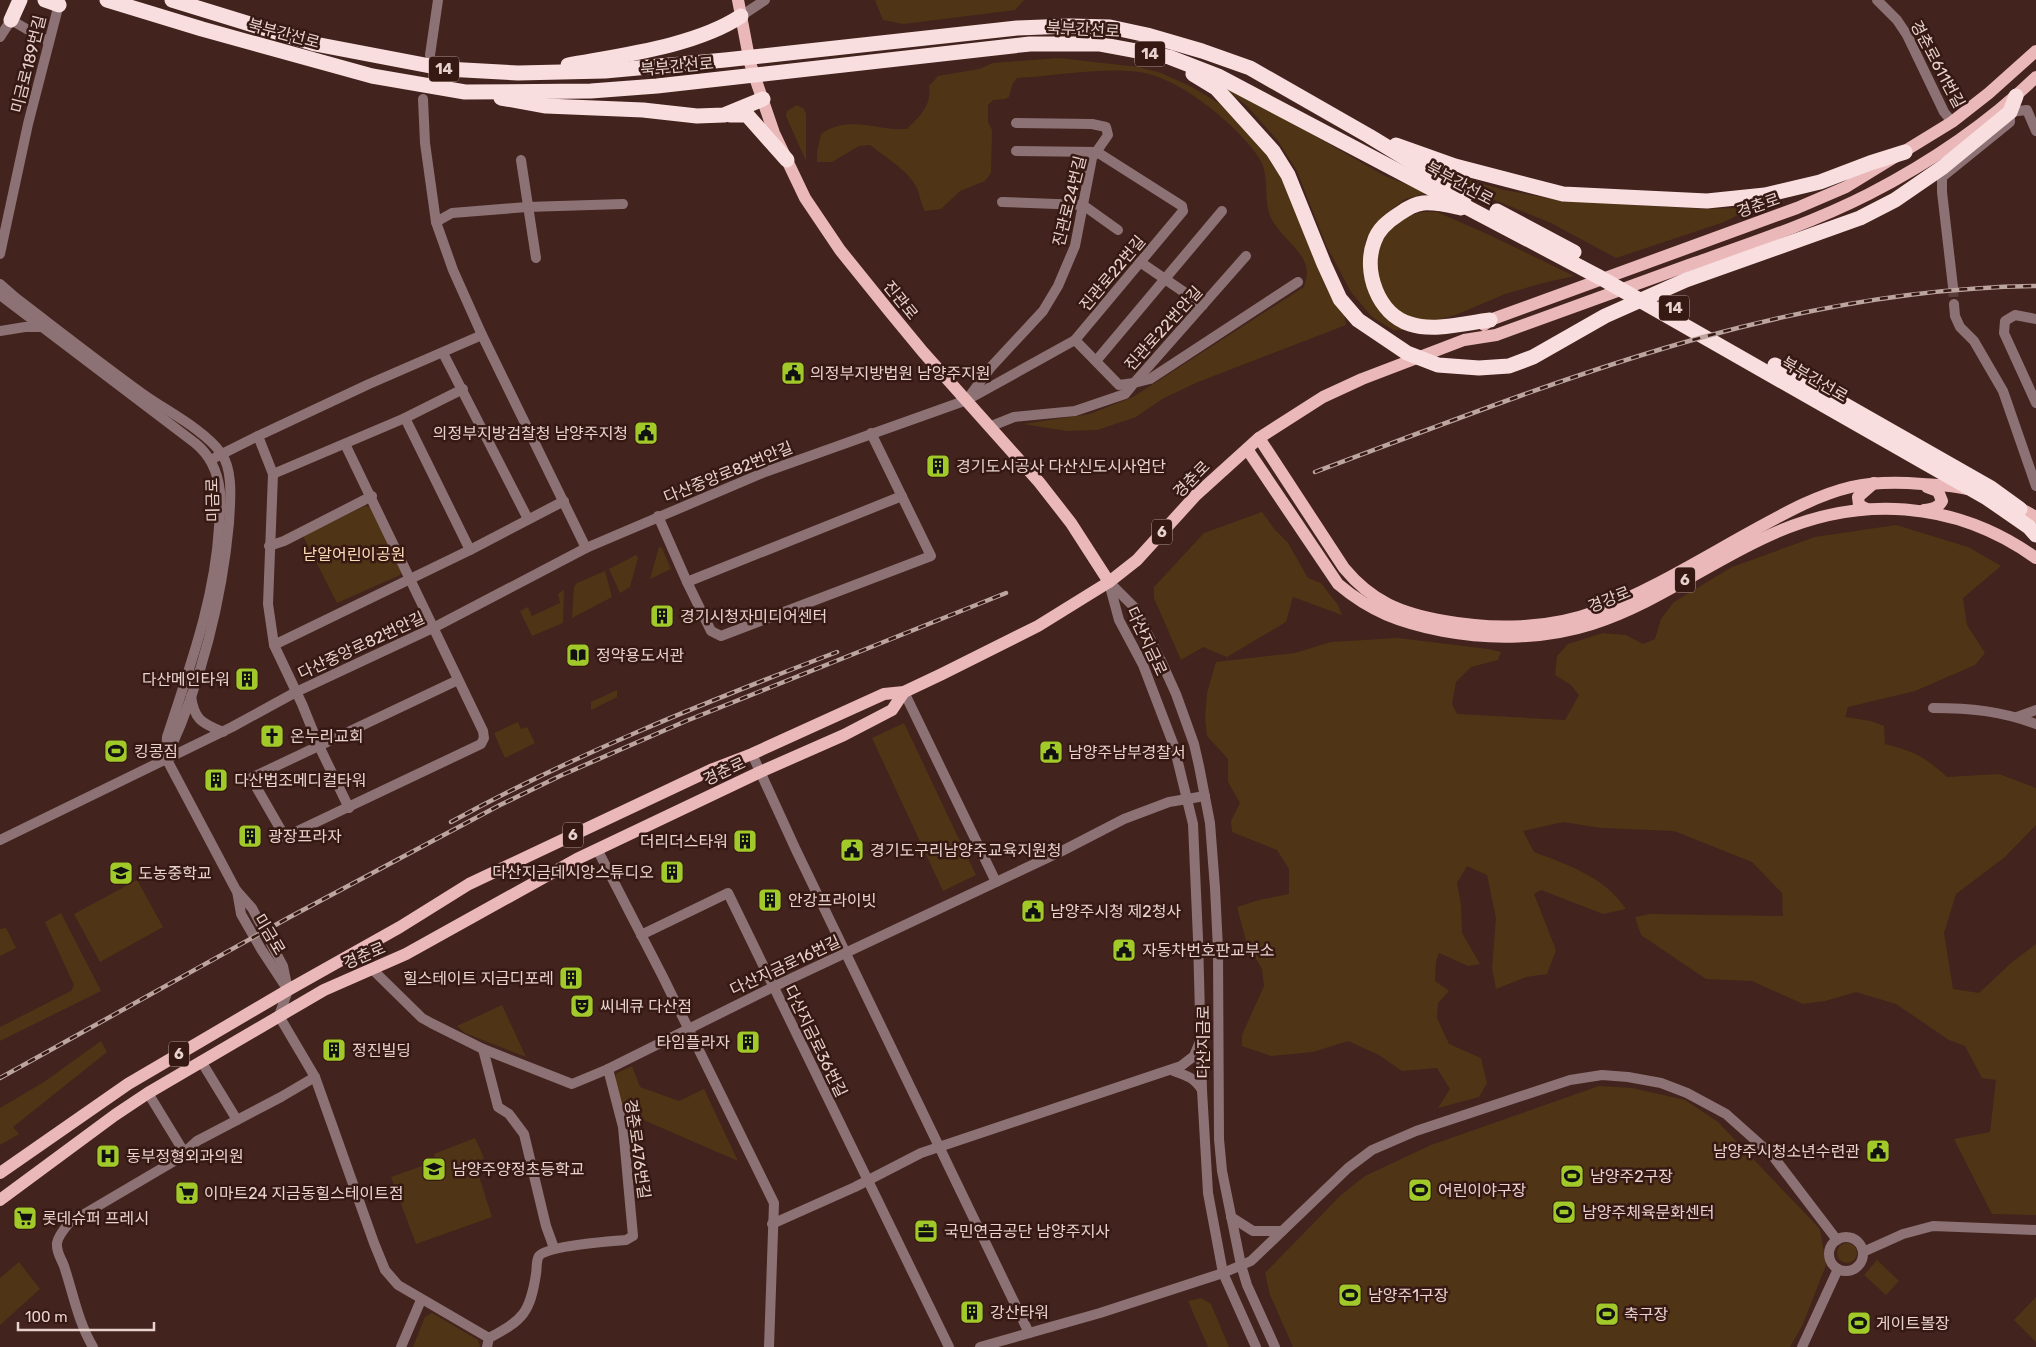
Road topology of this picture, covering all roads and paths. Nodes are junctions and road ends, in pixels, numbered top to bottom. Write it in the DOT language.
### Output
graph roads {
  1 [pos="20,0"];
  2 [pos="107,0"];
  3 [pos="172,0"];
  4 [pos="438,0"];
  5 [pos="738,0"];
  6 [pos="765,0"];
  7 [pos="1877,0"];
  8 [pos="54,2"];
  9 [pos="741,16"];
  10 [pos="11,20"];
  11 [pos="0,37"];
  12 [pos="49,42"];
  13 [pos="2036,51"];
  14 [pos="430,55"];
  15 [pos="1169,57"];
  16 [pos="518,74"];
  17 [pos="2036,77"];
  18 [pos="465,92"];
  19 [pos="2016,96"];
  20 [pos="423,99"];
  21 [pos="763,99"];
  22 [pos="2010,112"];
  23 [pos="724,115"];
  24 [pos="1952,122"];
  25 [pos="1016,123"];
  26 [pos="2036,130"];
  27 [pos="1369,136"];
  28 [pos="1016,151"];
  29 [pos="1097,152"];
  30 [pos="1905,152"];
  31 [pos="521,160"];
  32 [pos="788,160"];
  33 [pos="1002,202"];
  34 [pos="623,204"];
  35 [pos="1083,205"];
  36 [pos="527,208"];
  37 [pos="1222,211"];
  38 [pos="1477,211"];
  39 [pos="436,222"];
  40 [pos="1118,230"];
  41 [pos="1524,230"];
  42 [pos="0,254"];
  43 [pos="1246,256"];
  44 [pos="536,258"];
  45 [pos="1140,262"];
  46 [pos="1165,279"];
  47 [pos="1298,282"];
  48 [pos="0,284"];
  49 [pos="1952,287"];
  50 [pos="0,295"];
  51 [pos="1954,304"];
  52 [pos="1203,305"];
  53 [pos="2036,319"];
  54 [pos="1490,320"];
  55 [pos="42,327"];
  56 [pos="0,331"];
  57 [pos="482,335"];
  58 [pos="1075,340"];
  59 [pos="1464,340"];
  60 [pos="443,353"];
  61 [pos="1096,361"];
  62 [pos="1134,383"];
  63 [pos="463,389"];
  64 [pos="967,400"];
  65 [pos="2036,402"];
  66 [pos="405,418"];
  67 [pos="989,427"];
  68 [pos="872,433"];
  69 [pos="258,436"];
  70 [pos="1259,438"];
  71 [pos="1896,439"];
  72 [pos="346,444"];
  73 [pos="1247,449"];
  74 [pos="222,454"];
  75 [pos="211,460"];
  76 [pos="272,474"];
  77 [pos="1874,483"];
  78 [pos="1915,483"];
  79 [pos="2036,486"];
  80 [pos="372,496"];
  81 [pos="902,496"];
  82 [pos="564,501"];
  83 [pos="1868,509"];
  84 [pos="1921,511"];
  85 [pos="658,516"];
  86 [pos="2035,516"];
  87 [pos="528,519"];
  88 [pos="2036,535"];
  89 [pos="269,546"];
  90 [pos="586,548"];
  91 [pos="470,550"];
  92 [pos="2036,558"];
  93 [pos="410,578"];
  94 [pos="687,582"];
  95 [pos="1108,582"];
  96 [pos="435,627"];
  97 [pos="274,645"];
  98 [pos="458,680"];
  99 [pos="296,692"];
  100 [pos="904,692"];
  101 [pos="191,695"];
  102 [pos="1933,708"];
  103 [pos="2036,710"];
  104 [pos="2017,717"];
  105 [pos="2036,724"];
  106 [pos="223,732"];
  107 [pos="319,746"];
  108 [pos="752,754"];
  109 [pos="166,758"];
  110 [pos="760,772"];
  111 [pos="1205,796"];
  112 [pos="1188,799"];
  113 [pos="349,808"];
  114 [pos="2,835"];
  115 [pos="597,850"];
  116 [pos="996,882"];
  117 [pos="236,890"];
  118 [pos="642,935"];
  119 [pos="846,953"];
  120 [pos="372,970"];
  121 [pos="774,987"];
  122 [pos="288,990"];
  123 [pos="279,1016"];
  124 [pos="688,1029"];
  125 [pos="1201,1041"];
  126 [pos="483,1049"];
  127 [pos="201,1061"];
  128 [pos="608,1069"];
  129 [pos="1171,1070"];
  130 [pos="315,1077"];
  131 [pos="1202,1090"];
  132 [pos="148,1093"];
  133 [pos="237,1120"];
  134 [pos="939,1147"];
  135 [pos="184,1152"];
  136 [pos="0,1173"];
  137 [pos="867,1180"];
  138 [pos="0,1200"];
  139 [pos="1231,1217"];
  140 [pos="772,1224"];
  141 [pos="2036,1230"];
  142 [pos="1282,1231"];
  143 [pos="1837,1240"];
  144 [pos="554,1248"];
  145 [pos="1863,1252"];
  146 [pos="1240,1265"];
  147 [pos="1838,1269"];
  148 [pos="1223,1273"];
  149 [pos="421,1300"];
  150 [pos="1029,1333"];
  151 [pos="488,1343"];
  152 [pos="93,1347"];
  153 [pos="401,1347"];
  154 [pos="769,1347"];
  155 [pos="949,1347"];
  156 [pos="980,1347"];
  157 [pos="1256,1347"];
  158 [pos="1275,1347"];
  159 [pos="1802,1347"];
  1 -- 10 [label="highway"];
  2 -- 18 [label="highway, 북부간선로 / 14"];
  3 -- 16 [label="highway, 북부간선로 / 14"];
  4 -- 14 [label="street"];
  5 -- 9 [label="main road, 진관로"];
  6 -- 9 [label="street"];
  7 -- 24 [label="street, 경춘로611번길"];
  8 -- 12 [label="street, 미금로189번길"];
  9 -- 16 [label="highway"];
  9 -- 21 [label="main road, 진관로"];
  10 -- 11 [label="street"];
  10 -- 12 [label="street"];
  12 -- 42 [label="street, 미금로189번길"];
  13 -- 24 [label="main road, 경춘로"];
  15 -- 18 [label="highway, 북부간선로 / 14"];
  15 -- 22 [label="highway"];
  15 -- 38 [label="highway, 북부간선로 / 14"];
  16 -- 27 [label="highway, 북부간선로 / 14"];
  17 -- 19 [label="main road, 경춘로"];
  18 -- 23 [label="highway"];
  19 -- 22 [label="highway"];
  19 -- 59 [label="main road, 경춘로"];
  20 -- 39 [label="street"];
  21 -- 23 [label="highway"];
  21 -- 32 [label="main road, 진관로"];
  22 -- 26 [label="street"];
  22 -- 49 [label="street"];
  23 -- 32 [label="highway"];
  24 -- 30 [label="main road, 경춘로"];
  25 -- 29 [label="street, 진관로24번길"];
  27 -- 30 [label="highway"];
  27 -- 41 [label="highway, 북부간선로 / 14"];
  28 -- 29 [label="street"];
  29 -- 35 [label="street, 진관로24번길"];
  29 -- 45 [label="street, 진관로22번길"];
  30 -- 54 [label="main road, 경춘로"];
  31 -- 36 [label="street"];
  32 -- 64 [label="main road, 진관로"];
  33 -- 35 [label="street"];
  34 -- 36 [label="street"];
  35 -- 40 [label="street"];
  35 -- 64 [label="street, 진관로24번길"];
  36 -- 39 [label="street"];
  36 -- 44 [label="street"];
  37 -- 46 [label="street"];
  38 -- 41 [label="highway, 북부간선로 / 14"];
  38 -- 54 [label="highway"];
  39 -- 57 [label="street"];
  41 -- 71 [label="highway, 북부간선로 / 14"];
  43 -- 52 [label="street, 진관로22번안길"];
  45 -- 46 [label="street"];
  45 -- 58 [label="street, 진관로22번길"];
  46 -- 52 [label="street"];
  46 -- 61 [label="street"];
  47 -- 62 [label="street"];
  48 -- 74 [label="street, 미금로"];
  50 -- 55 [label="street, 미금로"];
  51 -- 79 [label="street"];
  52 -- 62 [label="street, 진관로22번안길"];
  53 -- 65 [label="street"];
  54 -- 59 [label="main road, 경춘로"];
  55 -- 56 [label="street"];
  55 -- 75 [label="street, 미금로"];
  57 -- 60 [label="street"];
  57 -- 82 [label="street"];
  58 -- 61 [label="street, 진관로22번안길"];
  58 -- 64 [label="street, 진관로22번길"];
  59 -- 70 [label="main road, 경춘로"];
  60 -- 63 [label="street"];
  60 -- 69 [label="street"];
  61 -- 62 [label="street, 진관로22번안길"];
  62 -- 67 [label="street"];
  63 -- 66 [label="street"];
  63 -- 87 [label="street"];
  64 -- 67 [label="main road, 진관로"];
  64 -- 68 [label="street, 다산중앙로82번안길"];
  66 -- 72 [label="street"];
  66 -- 91 [label="street"];
  67 -- 95 [label="main road, 진관로"];
  68 -- 81 [label="street"];
  68 -- 85 [label="street, 다산중앙로82번안길"];
  69 -- 74 [label="street"];
  69 -- 76 [label="street, 다산중앙로82번안길"];
  70 -- 73 [label="main road, 경춘로 / 6"];
  70 -- 77 [label="main road, 경강로 / 6"];
  71 -- 86 [label="highway, 북부간선로 / 14"];
  71 -- 88 [label="highway, 북부간선로 / 14"];
  72 -- 76 [label="street"];
  72 -- 80 [label="street"];
  73 -- 83 [label="main road, 경강로 / 6"];
  73 -- 95 [label="main road, 경춘로 / 6"];
  74 -- 75 [label="street"];
  74 -- 101 [label="street, 미금로"];
  75 -- 109 [label="street, 미금로"];
  76 -- 89 [label="street, 다산중앙로82번안길"];
  77 -- 78 [label="main road, 경강로 / 6"];
  77 -- 83 [label="main road"];
  78 -- 84 [label="main road"];
  78 -- 86 [label="main road, 경강로 / 6"];
  80 -- 89 [label="street"];
  80 -- 93 [label="street"];
  81 -- 94 [label="street"];
  81 -- 94 [label="street"];
  82 -- 87 [label="street"];
  82 -- 90 [label="street"];
  83 -- 84 [label="main road, 경강로 / 6"];
  84 -- 92 [label="main road, 경강로 / 6"];
  85 -- 90 [label="street, 다산중앙로82번안길"];
  85 -- 94 [label="street"];
  87 -- 91 [label="street"];
  89 -- 97 [label="street, 다산중앙로82번안길"];
  90 -- 96 [label="street, 다산중앙로82번안길"];
  91 -- 93 [label="street"];
  93 -- 96 [label="street"];
  93 -- 97 [label="street"];
  95 -- 100 [label="main road, 경춘로"];
  95 -- 111 [label="street, 다산지금로"];
  95 -- 112 [label="street, 다산지금로"];
  96 -- 98 [label="street"];
  96 -- 99 [label="street, 다산중앙로82번안길"];
  97 -- 99 [label="street, 다산중앙로82번안길"];
  98 -- 107 [label="street"];
  98 -- 113 [label="street"];
  99 -- 106 [label="street"];
  99 -- 107 [label="street"];
  100 -- 108 [label="main road, 경춘로 / 6"];
  100 -- 110 [label="main road, 경춘로"];
  100 -- 116 [label="street"];
  101 -- 106 [label="street"];
  101 -- 109 [label="street, 미금로"];
  102 -- 104 [label="street"];
  103 -- 104 [label="street"];
  104 -- 105 [label="street"];
  106 -- 109 [label="street"];
  107 -- 113 [label="street"];
  107 -- 113 [label="street"];
  108 -- 110 [label="street, 경춘로"];
  108 -- 122 [label="main road, 경춘로 / 6"];
  109 -- 114 [label="street"];
  109 -- 117 [label="street, 미금로"];
  110 -- 115 [label="main road, 경춘로"];
  110 -- 119 [label="street, 경춘로"];
  111 -- 112 [label="street, 다산지금로16번길"];
  111 -- 139 [label="street, 다산지금로"];
  112 -- 116 [label="street, 다산지금로16번길"];
  112 -- 125 [label="street, 다산지금로"];
  115 -- 118 [label="street"];
  115 -- 120 [label="main road, 경춘로"];
  116 -- 119 [label="street, 다산지금로16번길"];
  117 -- 122 [label="street, 미금로"];
  117 -- 122 [label="street, 미금로"];
  118 -- 121 [label="street, 다산지금로36번길"];
  118 -- 124 [label="street"];
  119 -- 121 [label="street, 다산지금로16번길"];
  119 -- 134 [label="street"];
  120 -- 123 [label="main road, 경춘로"];
  120 -- 126 [label="street"];
  121 -- 124 [label="street, 다산지금로16번길"];
  121 -- 137 [label="street, 다산지금로36번길"];
  122 -- 123 [label="street"];
  122 -- 136 [label="main road, 경춘로 / 6"];
  123 -- 127 [label="main road, 경춘로"];
  123 -- 130 [label="street"];
  124 -- 128 [label="street, 다산지금로16번길"];
  124 -- 140 [label="street"];
  125 -- 129 [label="street"];
  125 -- 131 [label="street, 다산지금로"];
  126 -- 128 [label="street"];
  126 -- 144 [label="street"];
  127 -- 132 [label="main road, 경춘로"];
  127 -- 133 [label="street"];
  128 -- 144 [label="street, 경춘로476번길"];
  129 -- 131 [label="street"];
  129 -- 134 [label="street"];
  130 -- 133 [label="street"];
  130 -- 149 [label="street"];
  131 -- 148 [label="street, 다산지금로"];
  132 -- 135 [label="street"];
  132 -- 138 [label="main road, 경춘로"];
  133 -- 135 [label="street"];
  134 -- 137 [label="street"];
  134 -- 150 [label="street"];
  135 -- 152 [label="street"];
  137 -- 140 [label="street"];
  137 -- 155 [label="street, 다산지금로36번길"];
  139 -- 142 [label="street"];
  139 -- 146 [label="street, 다산지금로"];
  140 -- 154 [label="street"];
  141 -- 145 [label="street"];
  142 -- 143 [label="street"];
  142 -- 146 [label="street"];
  143 -- 145 [label="street"];
  143 -- 147 [label="street"];
  144 -- 151 [label="street"];
  145 -- 147 [label="street"];
  146 -- 148 [label="street"];
  146 -- 158 [label="street, 다산지금로"];
  147 -- 159 [label="street"];
  148 -- 150 [label="street"];
  148 -- 157 [label="street, 다산지금로"];
  149 -- 151 [label="street"];
  149 -- 153 [label="street"];
  150 -- 156 [label="street"];
}
